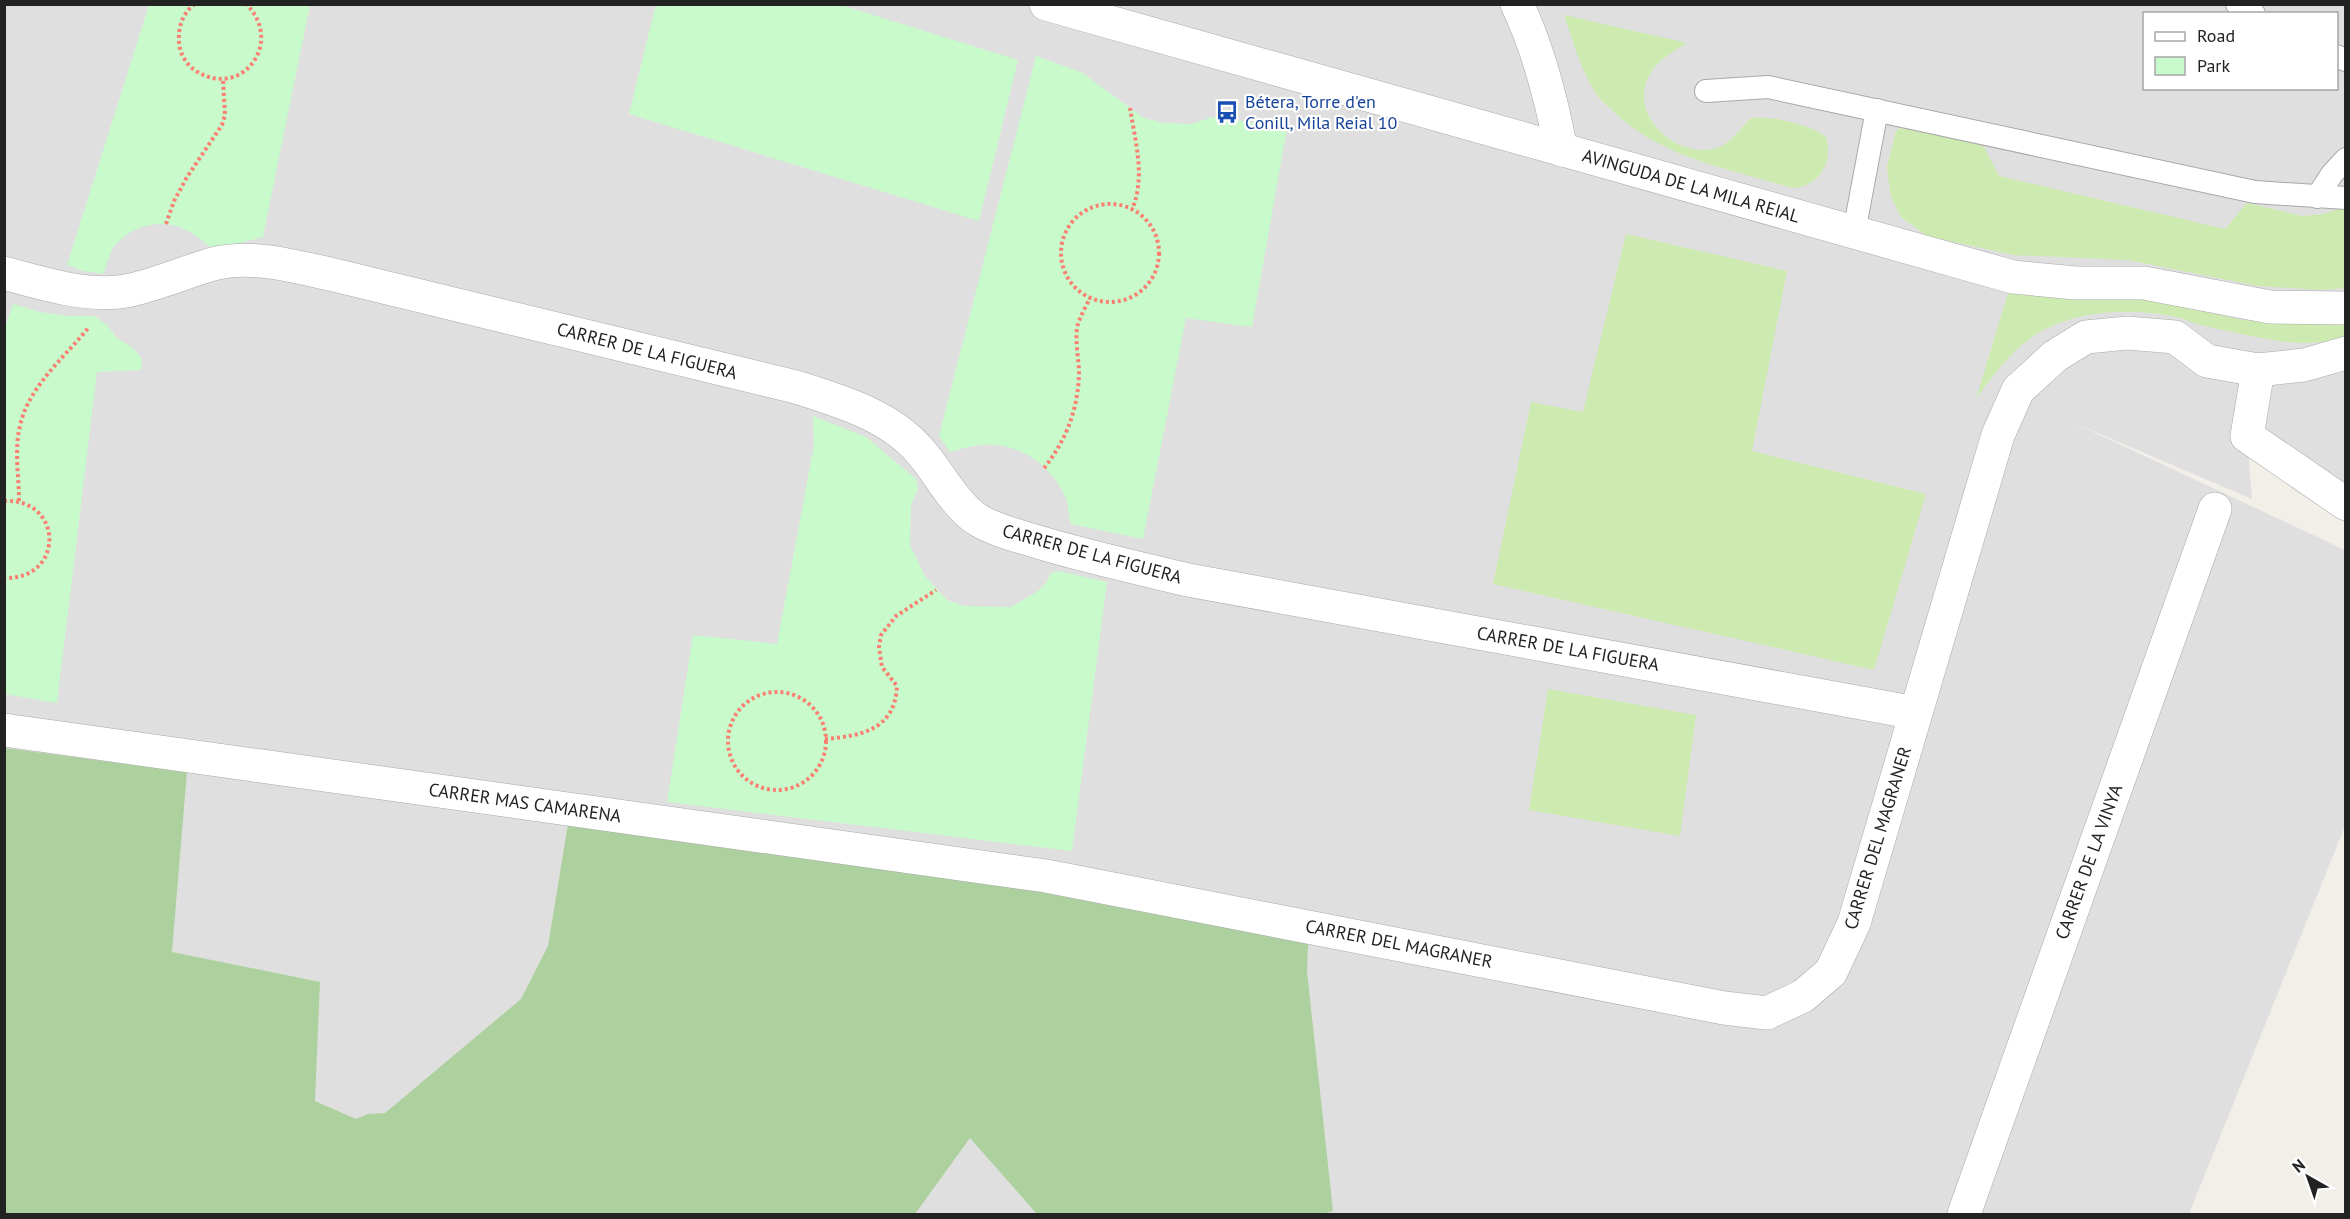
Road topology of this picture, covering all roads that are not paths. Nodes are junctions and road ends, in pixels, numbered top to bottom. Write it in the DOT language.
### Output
graph roads {
  1 [pos="1046,4"];
  2 [pos="1517,4"];
  3 [pos="2237,4"];
  4 [pos="2251,12"];
  5 [pos="1706,91"];
  6 [pos="1877,110"];
  7 [pos="1562,150"];
  8 [pos="2346,159"];
  9 [pos="2317,197"];
  10 [pos="2346,198"];
  11 [pos="1854,232"];
  12 [pos="4,273"];
  13 [pos="2346,308"];
  14 [pos="2346,353"];
  15 [pos="2258,370"];
  16 [pos="2346,504"];
  17 [pos="2215,509"];
  18 [pos="1916,713"];
  19 [pos="4,730"];
  20 [pos="1046,876"];
  21 [pos="1964,1215"];
  1 -- 7 [label="street, AVINGUDA DE LA MILA REIAL"];
  2 -- 7 [label="street"];
  3 -- 4 [label="lane"];
  5 -- 6 [label="lane"];
  6 -- 9 [label="lane"];
  6 -- 11 [label="lane"];
  7 -- 11 [label="street, AVINGUDA DE LA MILA REIAL"];
  8 -- 9 [label="lane"];
  9 -- 10 [label="lane"];
  11 -- 13 [label="street, AVINGUDA DE LA MILA REIAL"];
  12 -- 18 [label="street, CARRER DE LA FIGUERA"];
  14 -- 15 [label="street, CARRER DEL MAGRANER"];
  15 -- 16 [label="street"];
  15 -- 18 [label="street, CARRER DEL MAGRANER"];
  17 -- 21 [label="street, CARRER DE LA VINYA"];
  18 -- 20 [label="street, CARRER DEL MAGRANER"];
  19 -- 20 [label="street, CARRER MAS CAMARENA"];
}
